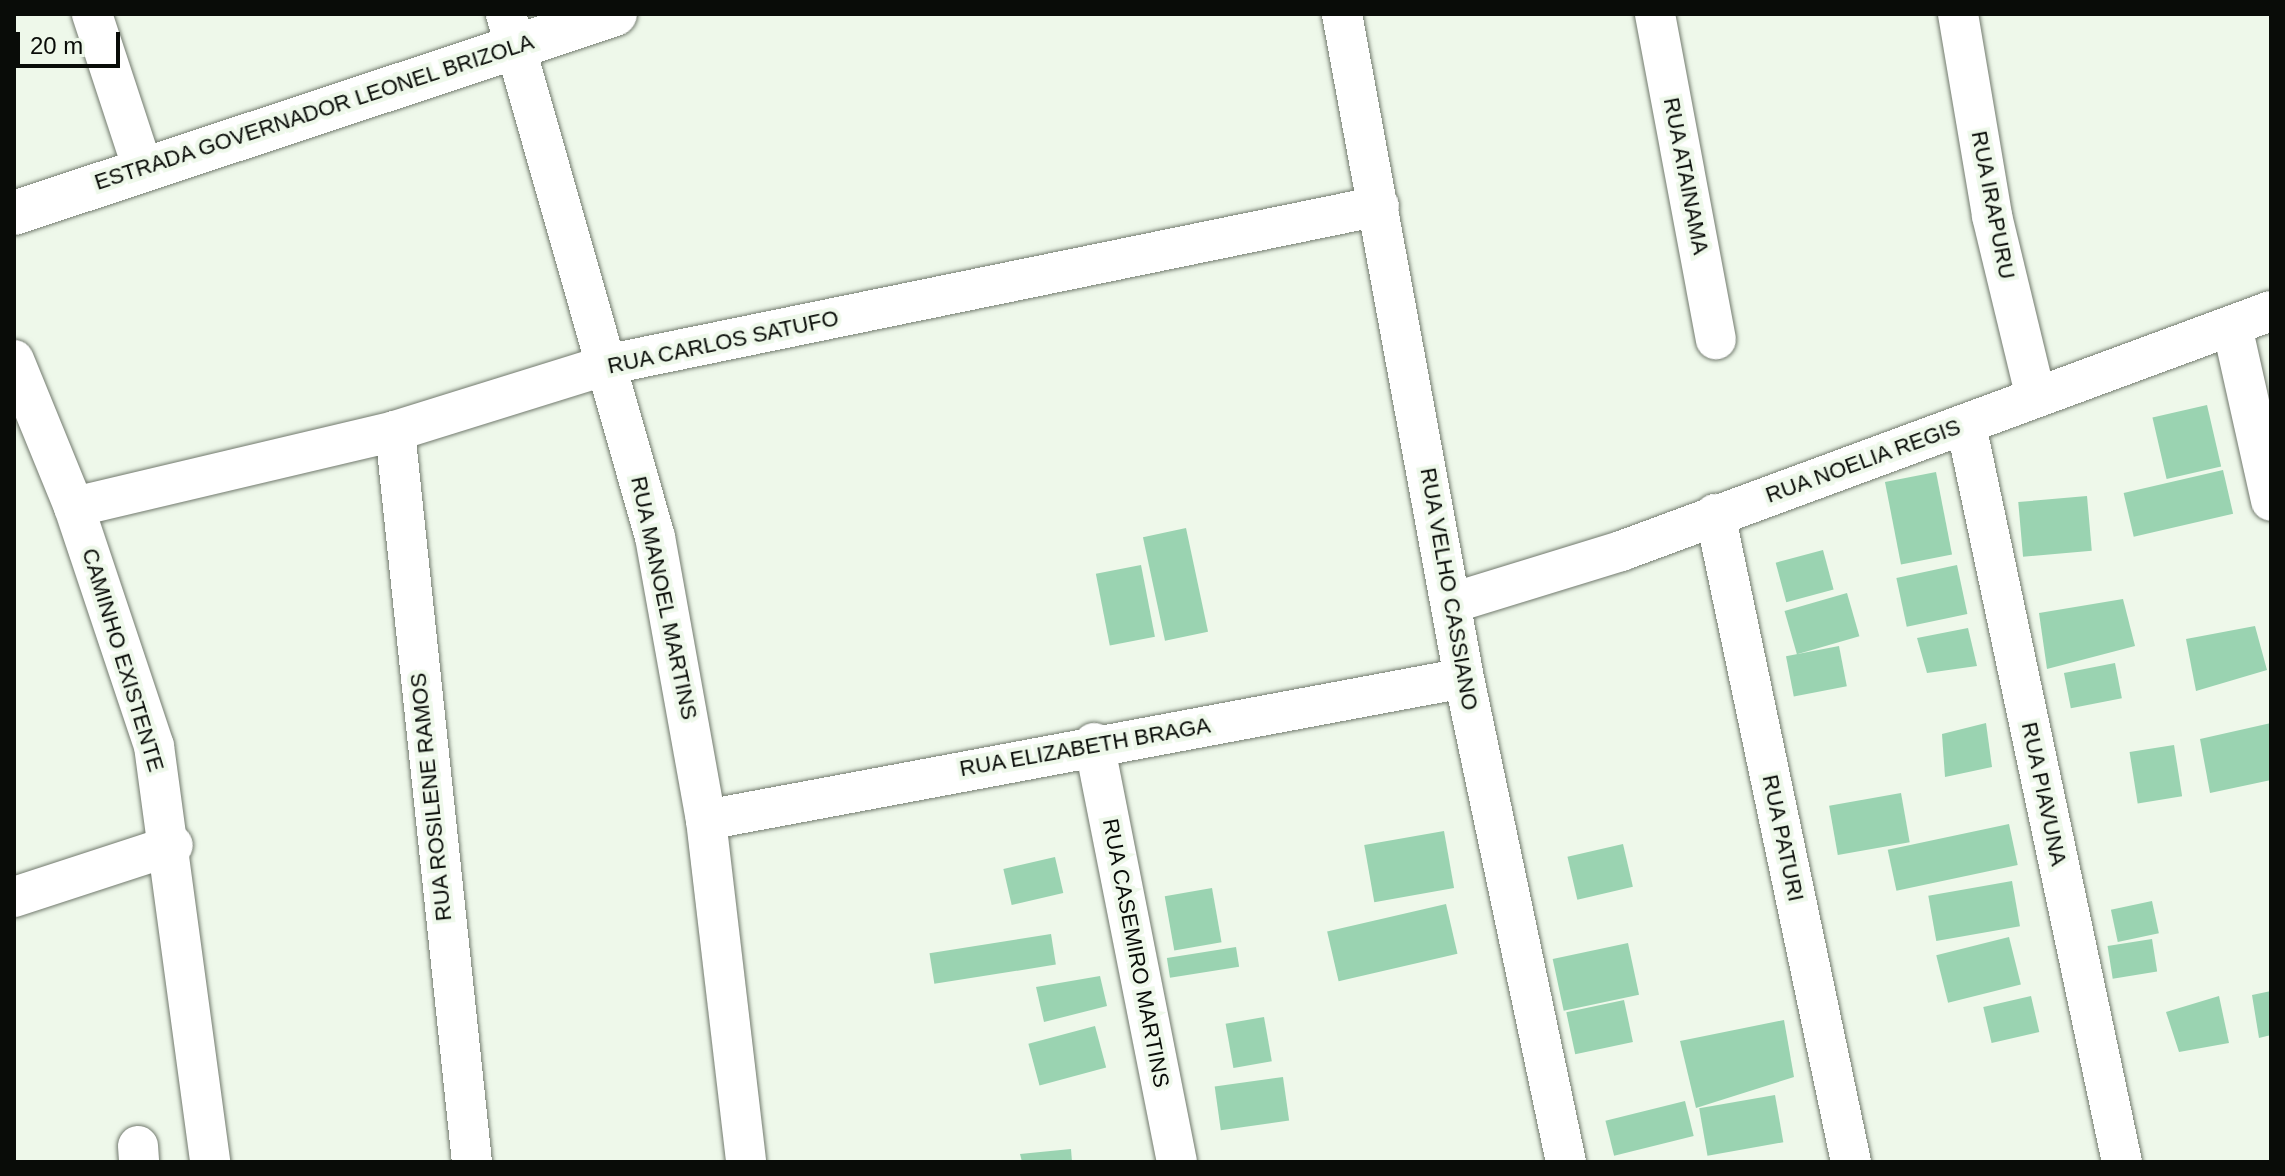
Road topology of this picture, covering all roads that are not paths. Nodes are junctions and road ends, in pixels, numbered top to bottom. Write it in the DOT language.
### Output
graph roads {
  1 [pos="92,14"];
  2 [pos="615,14"];
  3 [pos="1342,14"];
  4 [pos="1655,14"];
  5 [pos="1958,14"];
  6 [pos="513,30"];
  7 [pos="142,166"];
  8 [pos="1379,206"];
  9 [pos="14,213"];
  10 [pos="2271,311"];
  11 [pos="2232,326"];
  12 [pos="1716,339"];
  13 [pos="14,360"];
  14 [pos="610,364"];
  15 [pos="2035,394"];
  16 [pos="1966,425"];
  17 [pos="395,431"];
  18 [pos="2271,501"];
  19 [pos="74,507"];
  20 [pos="1715,514"];
  21 [pos="1452,603"];
  22 [pos="1464,678"];
  23 [pos="1094,743"];
  24 [pos="706,820"];
  25 [pos="173,845"];
  26 [pos="14,897"];
  27 [pos="210,1162"];
  28 [pos="472,1162"];
  29 [pos="746,1162"];
  30 [pos="1177,1162"];
  31 [pos="1566,1162"];
  32 [pos="1851,1162"];
  33 [pos="2122,1162"];
  1 -- 7 [label="street"];
  2 -- 6 [label="main road, ESTRADA GOVERNADOR LEONEL BRIZOLA"];
  3 -- 8 [label="street, RUA VELHO CASSIANO"];
  4 -- 12 [label="street, RUA ATAINAMA"];
  5 -- 15 [label="street, RUA IRAPURU"];
  6 -- 7 [label="main road, ESTRADA GOVERNADOR LEONEL BRIZOLA"];
  6 -- 14 [label="street, RUA MANOEL MARTINS"];
  7 -- 9 [label="main road, ESTRADA GOVERNADOR LEONEL BRIZOLA"];
  8 -- 14 [label="street, RUA CARLOS SATUFO"];
  8 -- 21 [label="street, RUA VELHO CASSIANO"];
  10 -- 11 [label="street, RUA NOELIA REGIS"];
  11 -- 15 [label="street, RUA NOELIA REGIS"];
  11 -- 18 [label="street"];
  13 -- 19 [label="street, CAMINHO EXISTENTE"];
  14 -- 17 [label="street, RUA CARLOS SATUFO"];
  14 -- 24 [label="street, RUA MANOEL MARTINS"];
  15 -- 16 [label="street, RUA NOELIA REGIS"];
  16 -- 20 [label="street, RUA NOELIA REGIS"];
  16 -- 33 [label="street, RUA PIAVUNA"];
  17 -- 19 [label="street, RUA CARLOS SATUFO"];
  17 -- 28 [label="street, RUA ROSILENE RAMOS"];
  19 -- 25 [label="street, CAMINHO EXISTENTE"];
  20 -- 21 [label="street, RUA NOELIA REGIS"];
  20 -- 32 [label="street, RUA PATURI"];
  21 -- 22 [label="street, RUA VELHO CASSIANO"];
  22 -- 23 [label="street, RUA ELIZABETH BRAGA"];
  22 -- 31 [label="street, RUA VELHO CASSIANO"];
  23 -- 24 [label="street, RUA ELIZABETH BRAGA"];
  23 -- 30 [label="street, RUA CASEMIRO MARTINS"];
  24 -- 29 [label="street, RUA MANOEL MARTINS"];
  25 -- 26 [label="street"];
  25 -- 27 [label="street, CAMINHO EXISTENTE"];
}
